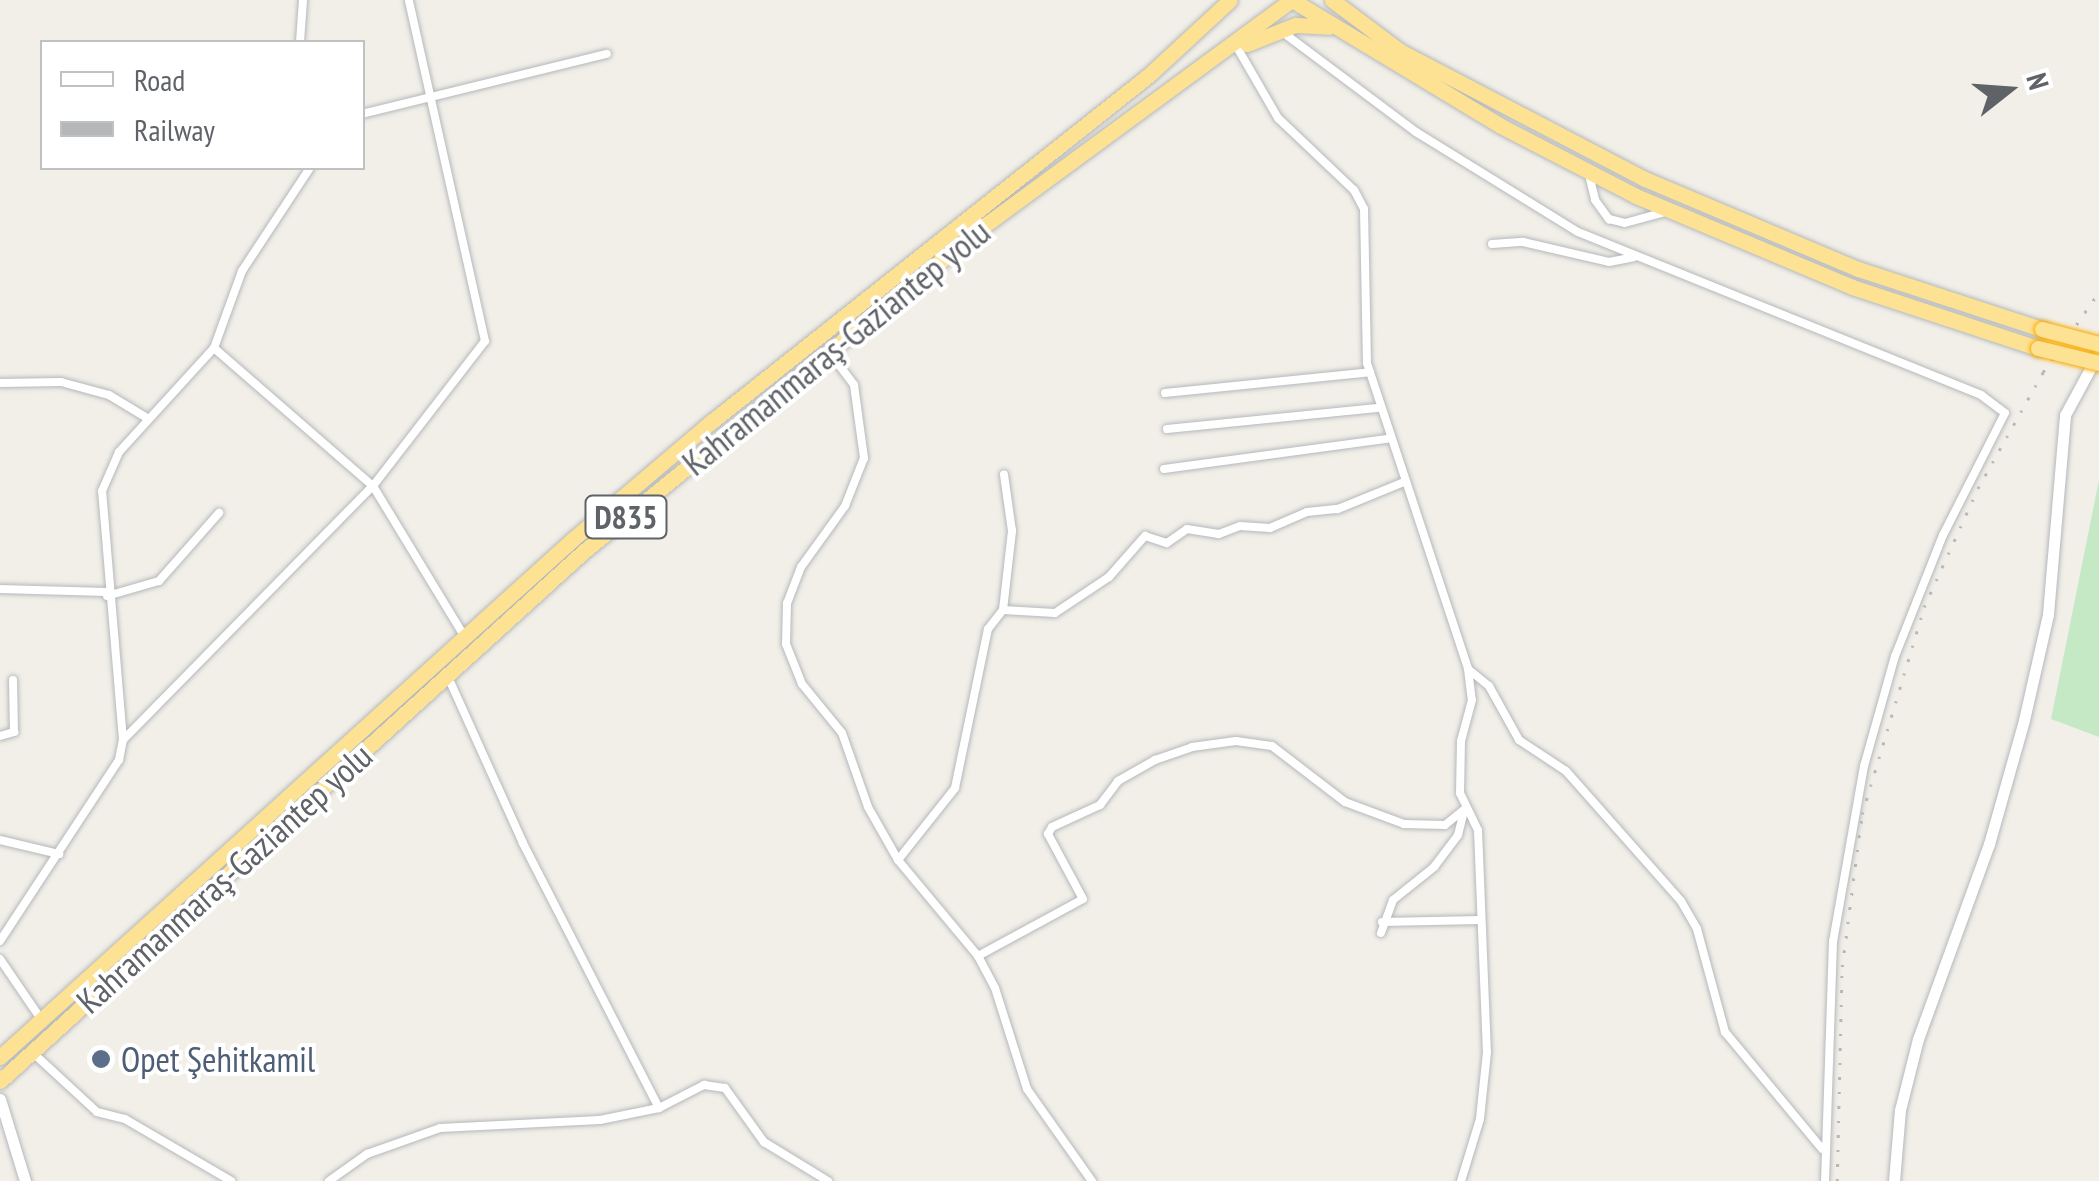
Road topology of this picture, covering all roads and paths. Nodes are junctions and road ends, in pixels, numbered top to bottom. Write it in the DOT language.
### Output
graph roads {
  1 [pos="303,0"];
  2 [pos="409,0"];
  3 [pos="1230,0"];
  4 [pos="1291,0"];
  5 [pos="1332,0"];
  6 [pos="1347,0"];
  7 [pos="1359,22"];
  8 [pos="1278,28"];
  9 [pos="1338,28"];
  10 [pos="300,40"];
  11 [pos="1238,49"];
  12 [pos="607,54"];
  13 [pos="1200,70"];
  14 [pos="432,96"];
  15 [pos="365,113"];
  16 [pos="309,170"];
  17 [pos="1588,172"];
  18 [pos="1669,210"];
  19 [pos="1492,244"];
  20 [pos="1634,257"];
  21 [pos="2099,344"];
  22 [pos="214,348"];
  23 [pos="2099,352"];
  24 [pos="830,353"];
  25 [pos="2099,362"];
  26 [pos="1370,372"];
  27 [pos="0,383"];
  28 [pos="1165,393"];
  29 [pos="1378,408"];
  30 [pos="147,418"];
  31 [pos="1167,429"];
  32 [pos="1387,438"];
  33 [pos="1164,470"];
  34 [pos="1004,475"];
  35 [pos="1404,482"];
  36 [pos="373,486"];
  37 [pos="219,512"];
  38 [pos="0,589"];
  39 [pos="106,594"];
  40 [pos="1003,610"];
  41 [pos="464,634"];
  42 [pos="1468,669"];
  43 [pos="448,677"];
  44 [pos="14,680"];
  45 [pos="0,736"];
  46 [pos="123,740"];
  47 [pos="1464,812"];
  48 [pos="0,840"];
  49 [pos="60,854"];
  50 [pos="898,860"];
  51 [pos="1481,920"];
  52 [pos="0,941"];
  53 [pos="978,956"];
  54 [pos="0,960"];
  55 [pos="41,1019"];
  56 [pos="3,1048"];
  57 [pos="32,1052"];
  58 [pos="0,1081"];
  59 [pos="0,1099"];
  60 [pos="659,1108"];
  61 [pos="1822,1148"];
  62 [pos="25,1181"];
  63 [pos="231,1181"];
  64 [pos="330,1181"];
  65 [pos="828,1181"];
  66 [pos="1092,1181"];
  67 [pos="1461,1181"];
  68 [pos="1824,1181"];
  69 [pos="1894,1181"];
  1 -- 10 [label="street"];
  2 -- 14 [label="street"];
  3 -- 41 [label="highway, Kahramanmaraş-Gaziantep yolu / D835"];
  4 -- 9 [label="highway"];
  4 -- 13 [label="highway, Kahramanmaraş-Gaziantep yolu / D835"];
  5 -- 7 [label="highway"];
  6 -- 7 [label="highway"];
  7 -- 21 [label="highway, bridge"];
  8 -- 9 [label="highway"];
  8 -- 11 [label="highway"];
  8 -- 20 [label="street"];
  9 -- 17 [label="highway"];
  11 -- 13 [label="highway"];
  11 -- 26 [label="street"];
  12 -- 14 [label="street"];
  13 -- 24 [label="highway, Kahramanmaraş-Gaziantep yolu / D835"];
  14 -- 15 [label="street"];
  14 -- 36 [label="street"];
  16 -- 22 [label="street"];
  17 -- 18 [label="highway"];
  17 -- 18 [label="street"];
  18 -- 25 [label="highway, bridge"];
  19 -- 20 [label="street"];
  20 -- 61 [label="street"];
  22 -- 30 [label="street"];
  22 -- 36 [label="street"];
  23 -- 69 [label="street"];
  24 -- 43 [label="highway, Kahramanmaraş-Gaziantep yolu / D835"];
  24 -- 50 [label="street"];
  26 -- 28 [label="street"];
  26 -- 29 [label="street"];
  27 -- 30 [label="street"];
  29 -- 31 [label="street"];
  29 -- 32 [label="street"];
  30 -- 39 [label="street"];
  32 -- 33 [label="street"];
  32 -- 35 [label="street"];
  34 -- 40 [label="street"];
  35 -- 40 [label="street"];
  35 -- 42 [label="street"];
  36 -- 41 [label="street"];
  36 -- 46 [label="street"];
  37 -- 39 [label="street"];
  38 -- 39 [label="street"];
  39 -- 46 [label="street"];
  40 -- 50 [label="street"];
  41 -- 55 [label="highway, Kahramanmaraş-Gaziantep yolu / D835"];
  42 -- 47 [label="street"];
  42 -- 61 [label="street"];
  43 -- 57 [label="highway, Kahramanmaraş-Gaziantep yolu / D835"];
  43 -- 60 [label="street"];
  44 -- 45 [label="street"];
  46 -- 49 [label="street"];
  47 -- 51 [label="street"];
  47 -- 51 [label="street"];
  47 -- 53 [label="street"];
  48 -- 49 [label="street"];
  49 -- 52 [label="street"];
  50 -- 53 [label="street"];
  51 -- 67 [label="street"];
  53 -- 66 [label="street"];
  54 -- 55 [label="street"];
  55 -- 56 [label="highway, Kahramanmaraş-Gaziantep yolu / D835"];
  57 -- 58 [label="highway, Kahramanmaraş-Gaziantep yolu / D835"];
  57 -- 63 [label="street"];
  59 -- 62 [label="street"];
  60 -- 64 [label="street"];
  60 -- 65 [label="street"];
  61 -- 68 [label="street"];
}
